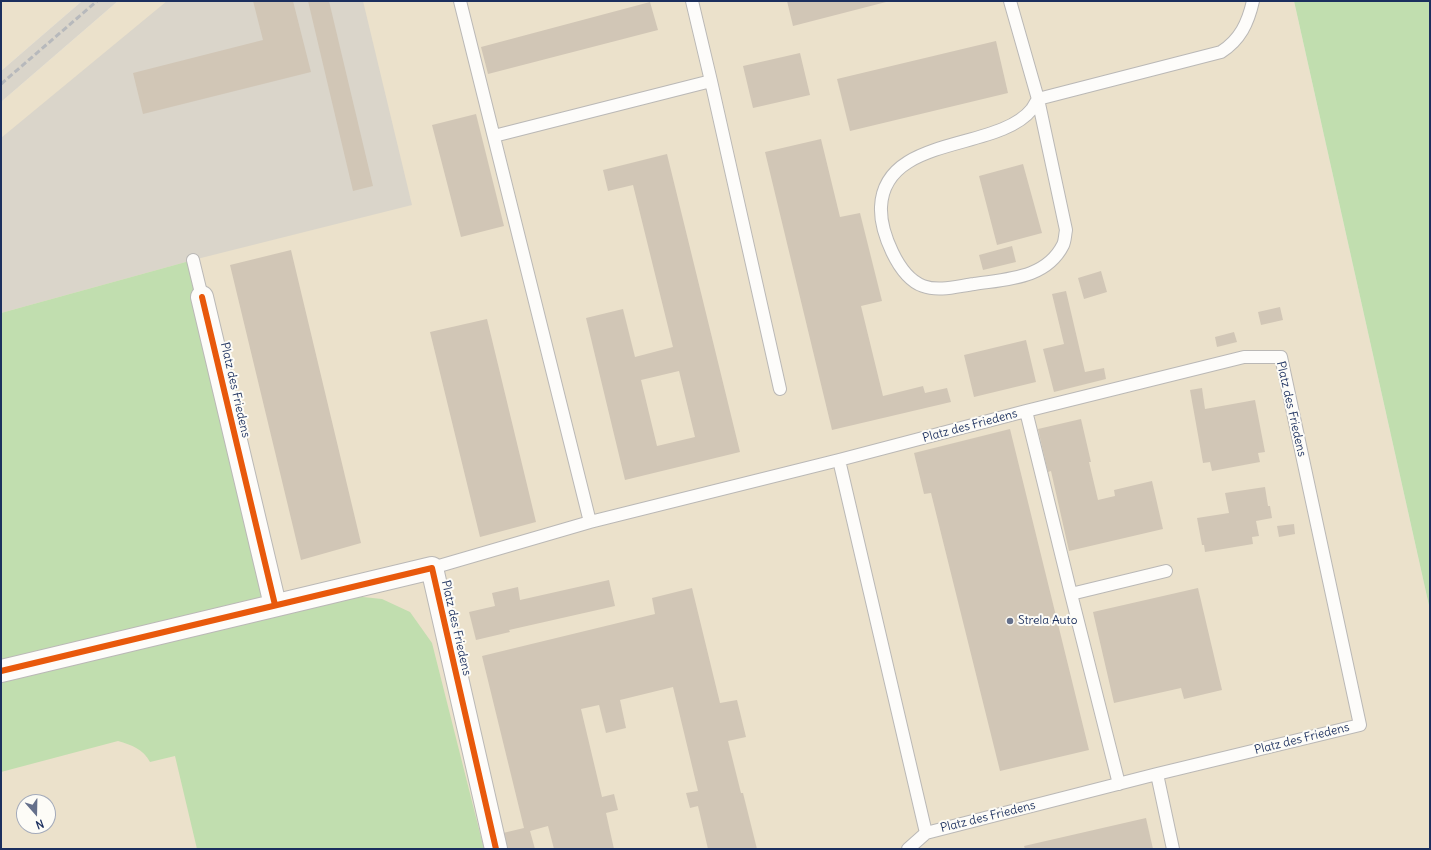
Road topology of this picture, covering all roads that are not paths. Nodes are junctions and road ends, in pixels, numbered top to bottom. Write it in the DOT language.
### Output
graph roads {
  1 [pos="460,1"];
  2 [pos="692,1"];
  3 [pos="1010,1"];
  4 [pos="1253,1"];
  5 [pos="711,81"];
  6 [pos="1038,99"];
  7 [pos="494,136"];
  8 [pos="193,260"];
  9 [pos="202,297"];
  10 [pos="780,389"];
  11 [pos="1026,411"];
  12 [pos="839,460"];
  13 [pos="590,522"];
  14 [pos="432,568"];
  15 [pos="1166,572"];
  16 [pos="1071,594"];
  17 [pos="275,605"];
  18 [pos="1,671"];
  19 [pos="1157,774"];
  20 [pos="1119,784"];
  21 [pos="926,833"];
  22 [pos="496,849"];
  23 [pos="908,849"];
  24 [pos="1173,849"];
  1 -- 7 [label="lane"];
  2 -- 5 [label="lane"];
  3 -- 6 [label="lane"];
  4 -- 6 [label="lane"];
  5 -- 7 [label="lane"];
  5 -- 10 [label="lane"];
  6 -- 6 [label="lane"];
  7 -- 13 [label="lane"];
  8 -- 9 [label="lane, Platz des Friedens"];
  9 -- 17 [label="street, Platz des Friedens"];
  11 -- 12 [label="lane, Platz des Friedens"];
  11 -- 16 [label="lane"];
  11 -- 19 [label="lane, Platz des Friedens"];
  12 -- 13 [label="lane, Platz des Friedens"];
  12 -- 21 [label="lane, Platz des Friedens"];
  13 -- 14 [label="lane, Platz des Friedens"];
  14 -- 17 [label="street, Platz des Friedens"];
  14 -- 22 [label="street, Platz des Friedens"];
  15 -- 16 [label="lane"];
  16 -- 20 [label="lane"];
  17 -- 18 [label="street, Platz des Friedens"];
  19 -- 20 [label="lane, Platz des Friedens"];
  19 -- 24 [label="lane"];
  20 -- 21 [label="lane, Platz des Friedens"];
  21 -- 23 [label="lane"];
}
